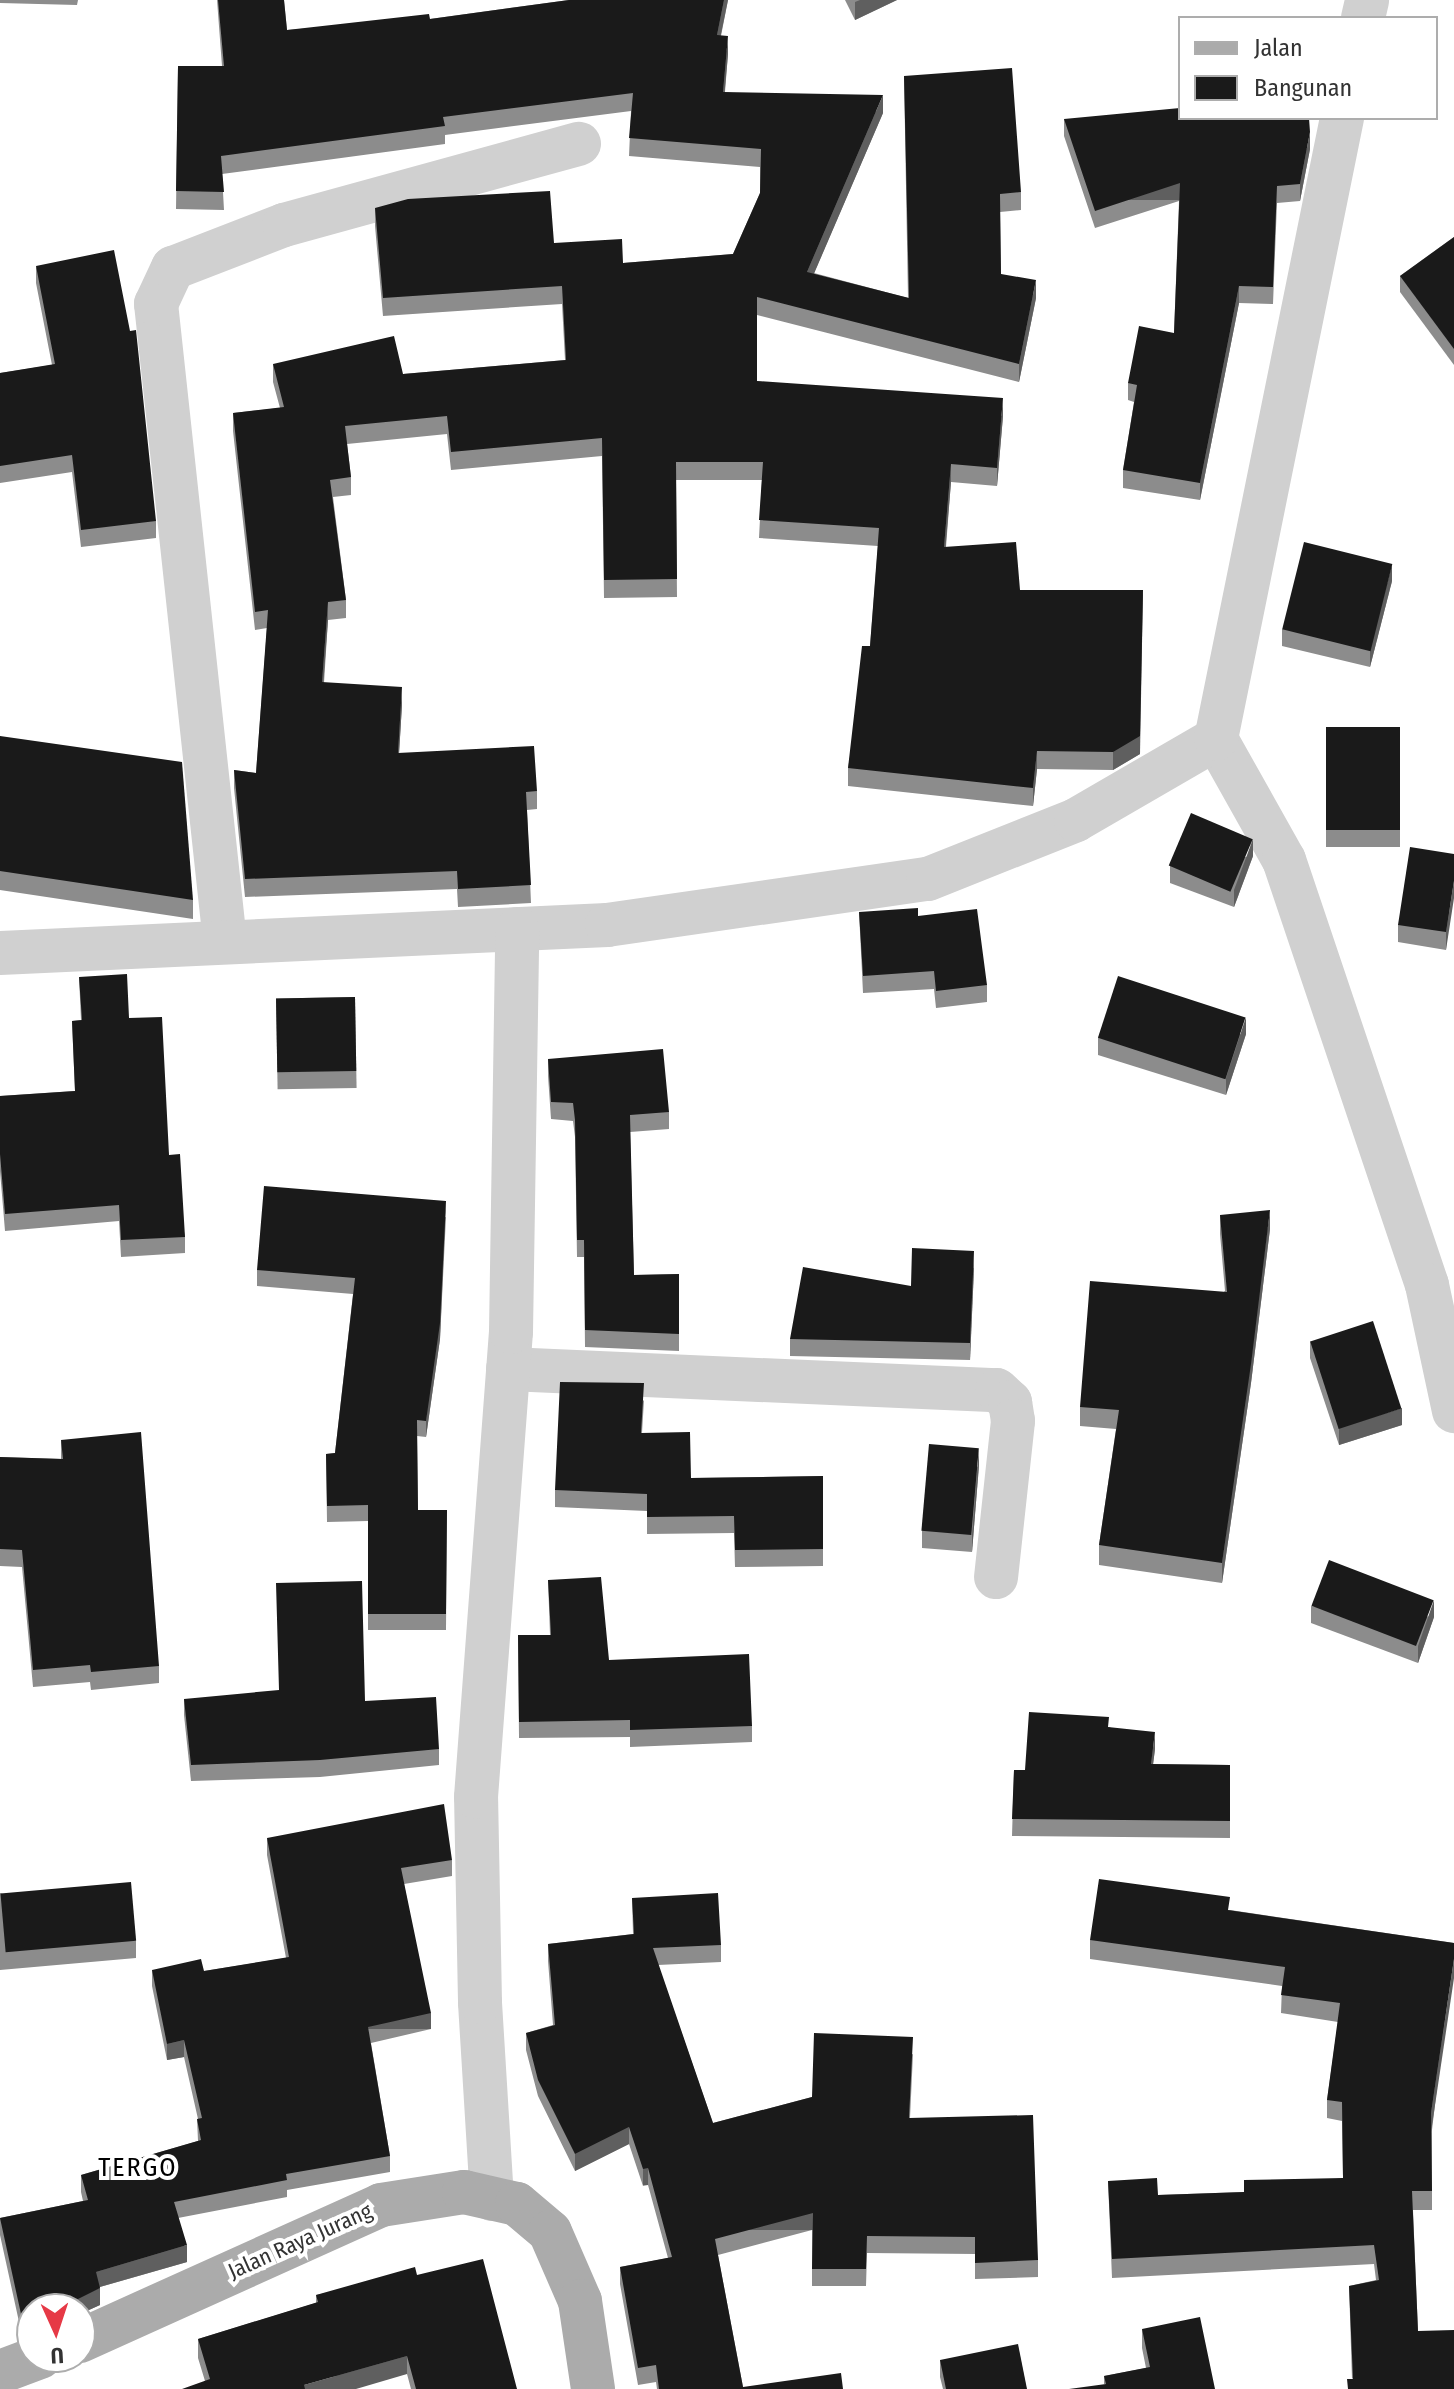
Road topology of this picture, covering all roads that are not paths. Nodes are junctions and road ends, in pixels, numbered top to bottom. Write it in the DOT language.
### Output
graph roads {
  1 [pos="1342,120"];
  2 [pos="579,144"];
  3 [pos="1216,739"];
  4 [pos="517,929"];
  5 [pos="225,942"];
  6 [pos="0,953"];
  7 [pos="508,1369"];
  8 [pos="1454,1411"];
  9 [pos="996,1577"];
  10 [pos="492,2199"];
  11 [pos="96,2334"];
  12 [pos="593,2389"];
  1 -- 3 [label="street"];
  2 -- 5 [label="street"];
  3 -- 4 [label="street"];
  3 -- 8 [label="street"];
  4 -- 5 [label="street"];
  4 -- 7 [label="street"];
  5 -- 6 [label="street"];
  7 -- 9 [label="street"];
  7 -- 10 [label="street"];
  10 -- 11 [label="main road, Jalan Raya Jurang"];
  10 -- 12 [label="main road, Jalan Raya Jurang"];
}
